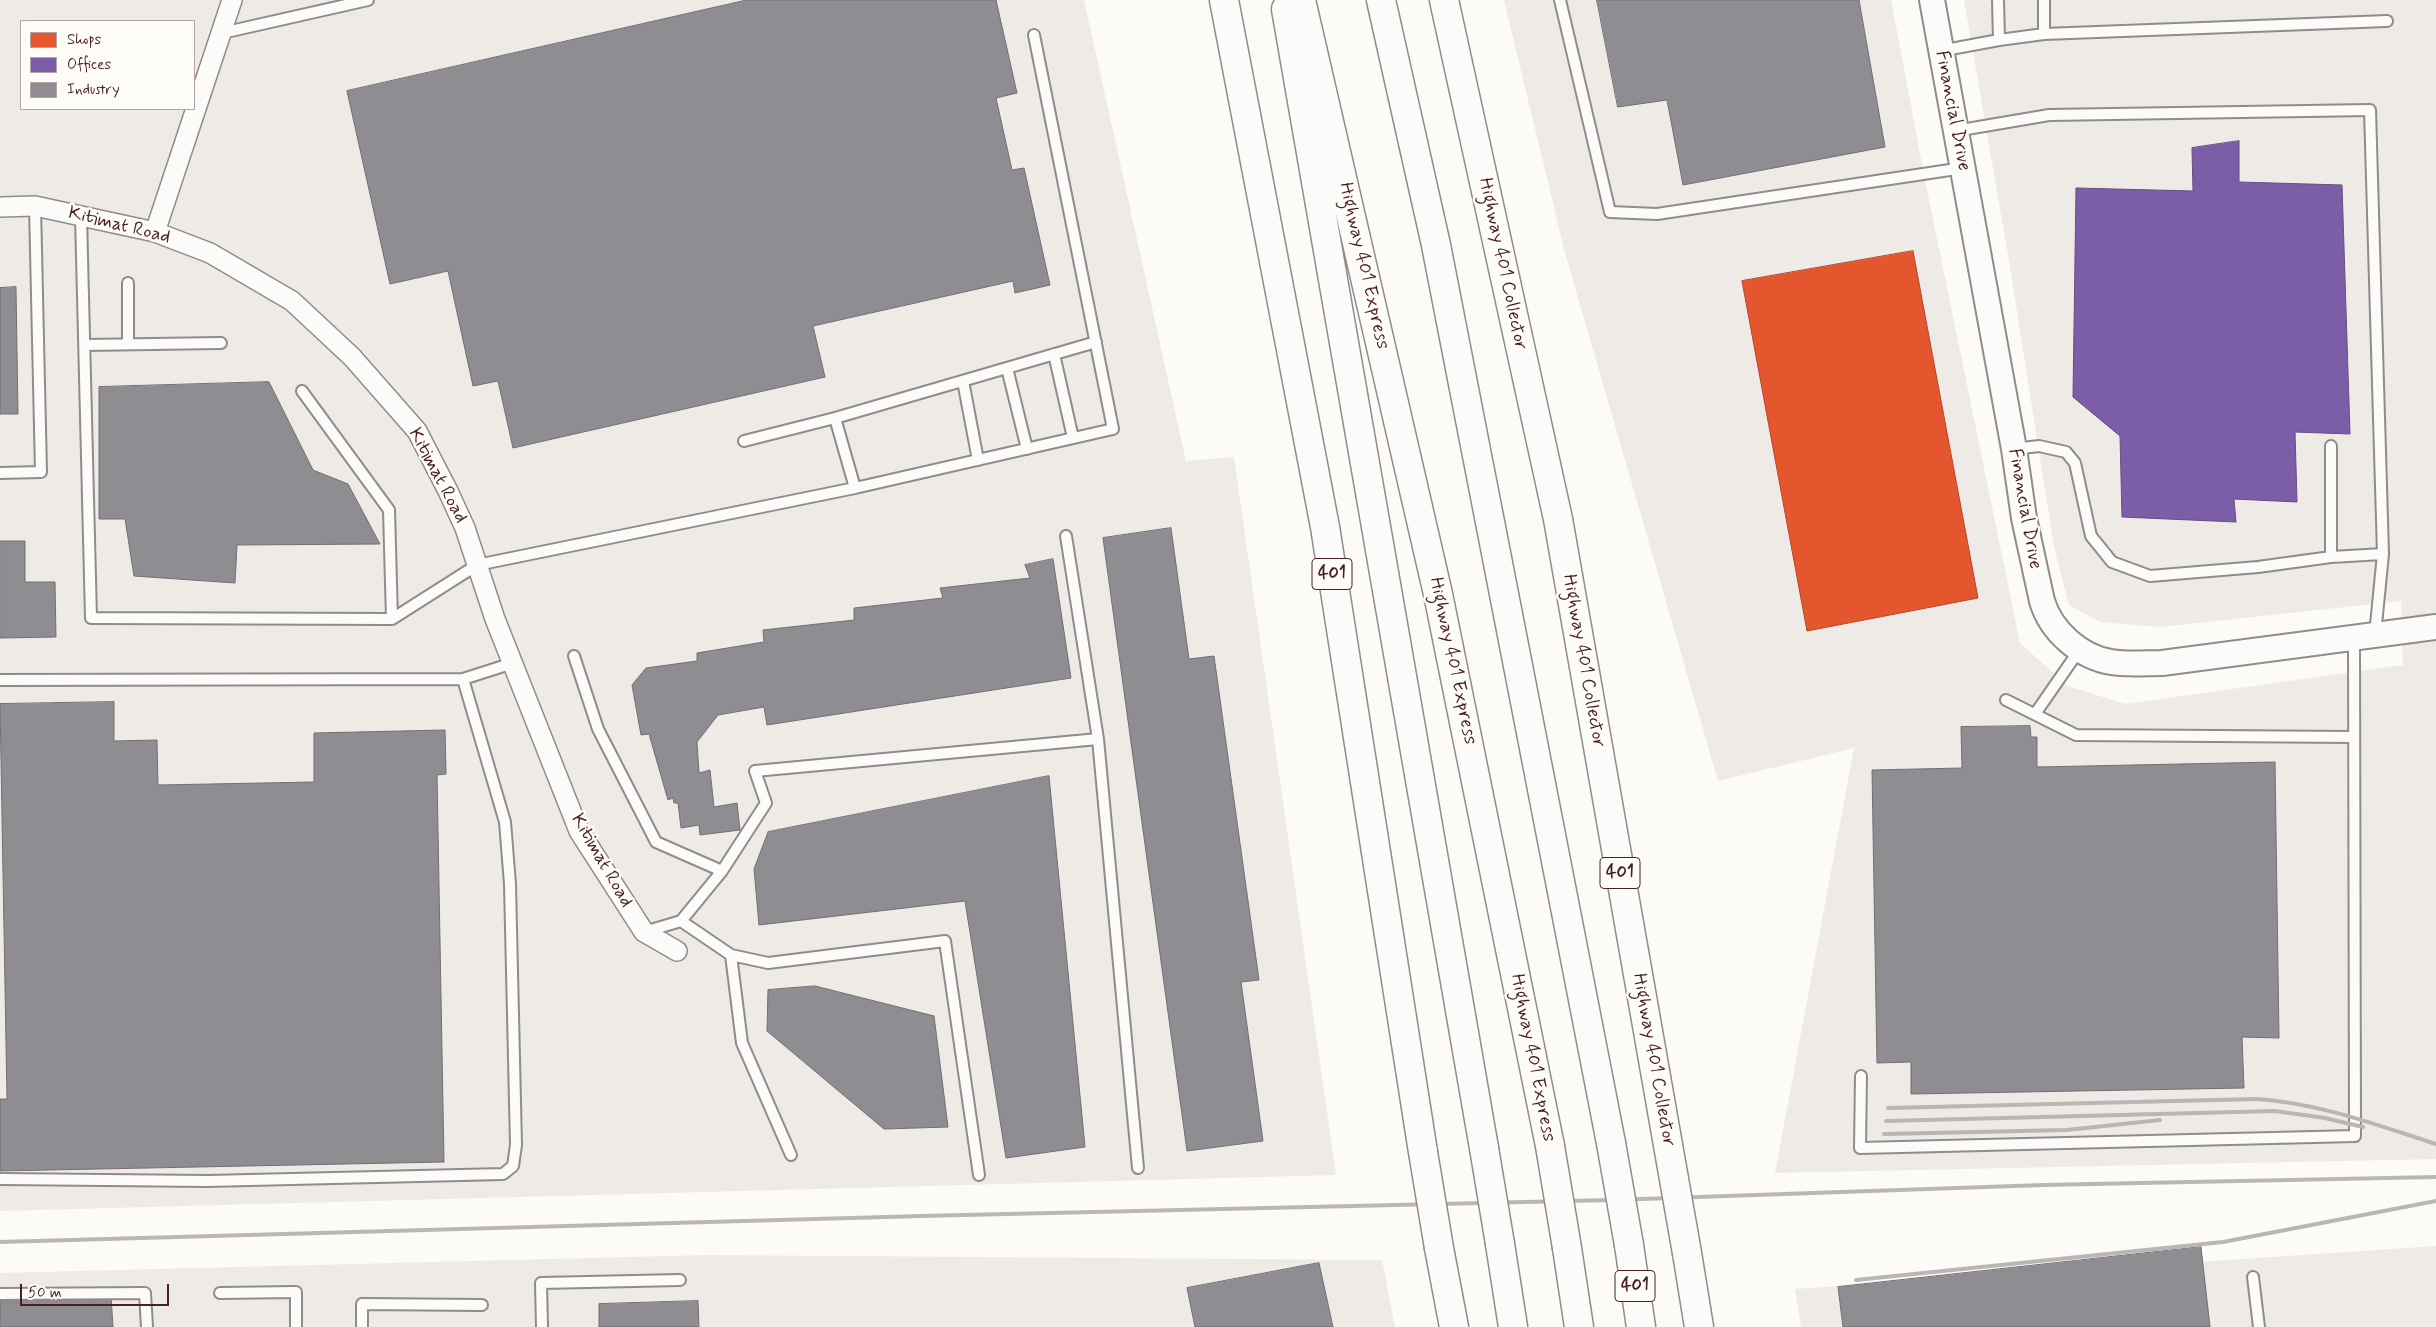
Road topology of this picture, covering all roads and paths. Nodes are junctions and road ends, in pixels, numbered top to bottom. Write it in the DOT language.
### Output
graph roads {
  1 [pos="232,0"];
  2 [pos="368,0"];
  3 [pos="1205,0"];
  4 [pos="1224,0"];
  5 [pos="1284,0"];
  6 [pos="1301,0"];
  7 [pos="1381,0"];
  8 [pos="1444,0"];
  9 [pos="1560,0"];
  10 [pos="1932,0"];
  11 [pos="1998,0"];
  12 [pos="2044,0"];
  13 [pos="2387,21"];
  14 [pos="222,32"];
  15 [pos="2044,34"];
  16 [pos="1034,36"];
  17 [pos="1998,40"];
  18 [pos="1940,51"];
  19 [pos="1955,131"];
  20 [pos="1964,168"];
  21 [pos="35,206"];
  22 [pos="0,207"];
  23 [pos="81,216"];
  24 [pos="155,232"];
  25 [pos="128,283"];
  26 [pos="1096,342"];
  27 [pos="221,343"];
  28 [pos="128,344"];
  29 [pos="85,345"];
  30 [pos="1054,354"];
  31 [pos="1007,368"];
  32 [pos="963,381"];
  33 [pos="302,391"];
  34 [pos="835,418"];
  35 [pos="1073,438"];
  36 [pos="744,441"];
  37 [pos="2331,446"];
  38 [pos="1027,449"];
  39 [pos="2014,449"];
  40 [pos="978,460"];
  41 [pos="0,473"];
  42 [pos="855,488"];
  43 [pos="1325,527"];
  44 [pos="1066,536"];
  45 [pos="2383,554"];
  46 [pos="2331,557"];
  47 [pos="477,566"];
  48 [pos="392,618"];
  49 [pos="2436,628"];
  50 [pos="2364,636"];
  51 [pos="2080,649"];
  52 [pos="574,656"];
  53 [pos="513,663"];
  54 [pos="463,679"];
  55 [pos="0,680"];
  56 [pos="2006,700"];
  57 [pos="2035,714"];
  58 [pos="2353,737"];
  59 [pos="1098,738"];
  60 [pos="722,871"];
  61 [pos="681,921"];
  62 [pos="644,932"];
  63 [pos="677,951"];
  64 [pos="731,956"];
  65 [pos="1862,1076"];
  66 [pos="791,1155"];
  67 [pos="1138,1168"];
  68 [pos="979,1175"];
  69 [pos="0,1179"];
  70 [pos="2253,1277"];
  71 [pos="680,1280"];
  72 [pos="220,1293"];
  73 [pos="0,1294"];
  74 [pos="482,1305"];
  75 [pos="147,1327"];
  76 [pos="296,1327"];
  77 [pos="362,1327"];
  78 [pos="542,1327"];
  79 [pos="1454,1327"];
  80 [pos="1513,1327"];
  81 [pos="1579,1327"];
  82 [pos="1641,1327"];
  83 [pos="1699,1327"];
  84 [pos="2260,1327"];
  1 -- 14 [label="street"];
  2 -- 14 [label="lane"];
  3 -- 43 [label="highway"];
  4 -- 43 [label="highway, 401"];
  5 -- 80 [label="highway, bridge"];
  6 -- 81 [label="highway, Highway 401 Express, bridge"];
  7 -- 82 [label="highway, 401, bridge"];
  8 -- 83 [label="highway, Highway 401 Collector / 401, bridge"];
  9 -- 20 [label="lane"];
  10 -- 18 [label="street, Financial Drive"];
  11 -- 17 [label="lane"];
  12 -- 15 [label="lane"];
  13 -- 15 [label="lane"];
  14 -- 24 [label="street"];
  15 -- 17 [label="lane"];
  16 -- 26 [label="lane"];
  17 -- 18 [label="lane"];
  18 -- 19 [label="street, Financial Drive"];
  19 -- 20 [label="street, Financial Drive"];
  19 -- 45 [label="lane"];
  20 -- 39 [label="street, Financial Drive"];
  21 -- 22 [label="street, Kitimat Road"];
  21 -- 23 [label="street, Kitimat Road"];
  21 -- 41 [label="lane"];
  23 -- 24 [label="street, Kitimat Road"];
  23 -- 29 [label="lane"];
  24 -- 47 [label="street, Kitimat Road"];
  25 -- 28 [label="lane"];
  26 -- 30 [label="lane"];
  26 -- 35 [label="lane"];
  27 -- 28 [label="lane"];
  28 -- 29 [label="lane"];
  29 -- 48 [label="lane"];
  30 -- 31 [label="lane"];
  30 -- 35 [label="lane"];
  31 -- 32 [label="lane"];
  31 -- 38 [label="lane"];
  32 -- 34 [label="lane"];
  32 -- 40 [label="lane"];
  33 -- 48 [label="lane"];
  34 -- 36 [label="lane"];
  34 -- 42 [label="lane"];
  35 -- 38 [label="lane"];
  37 -- 46 [label="lane"];
  38 -- 40 [label="lane"];
  39 -- 46 [label="lane"];
  39 -- 51 [label="street, Financial Drive"];
  40 -- 42 [label="lane"];
  42 -- 47 [label="lane"];
  43 -- 79 [label="highway, 401, bridge"];
  44 -- 59 [label="lane"];
  45 -- 46 [label="lane"];
  45 -- 50 [label="lane"];
  47 -- 48 [label="lane"];
  47 -- 53 [label="street, Kitimat Road"];
  49 -- 50 [label="street, Financial Drive"];
  50 -- 51 [label="street, Financial Drive"];
  50 -- 58 [label="lane"];
  51 -- 57 [label="lane"];
  52 -- 60 [label="lane"];
  53 -- 54 [label="lane"];
  53 -- 62 [label="street, Kitimat Road"];
  54 -- 55 [label="lane"];
  54 -- 69 [label="lane"];
  56 -- 57 [label="lane"];
  57 -- 58 [label="lane"];
  58 -- 65 [label="lane"];
  59 -- 60 [label="lane"];
  59 -- 67 [label="lane"];
  60 -- 61 [label="lane"];
  61 -- 62 [label="lane"];
  61 -- 64 [label="lane"];
  62 -- 63 [label="street, Kitimat Road"];
  64 -- 66 [label="lane"];
  64 -- 68 [label="lane"];
  70 -- 84 [label="lane"];
  71 -- 78 [label="lane"];
  72 -- 76 [label="lane"];
  73 -- 75 [label="lane"];
  74 -- 77 [label="lane"];
}
